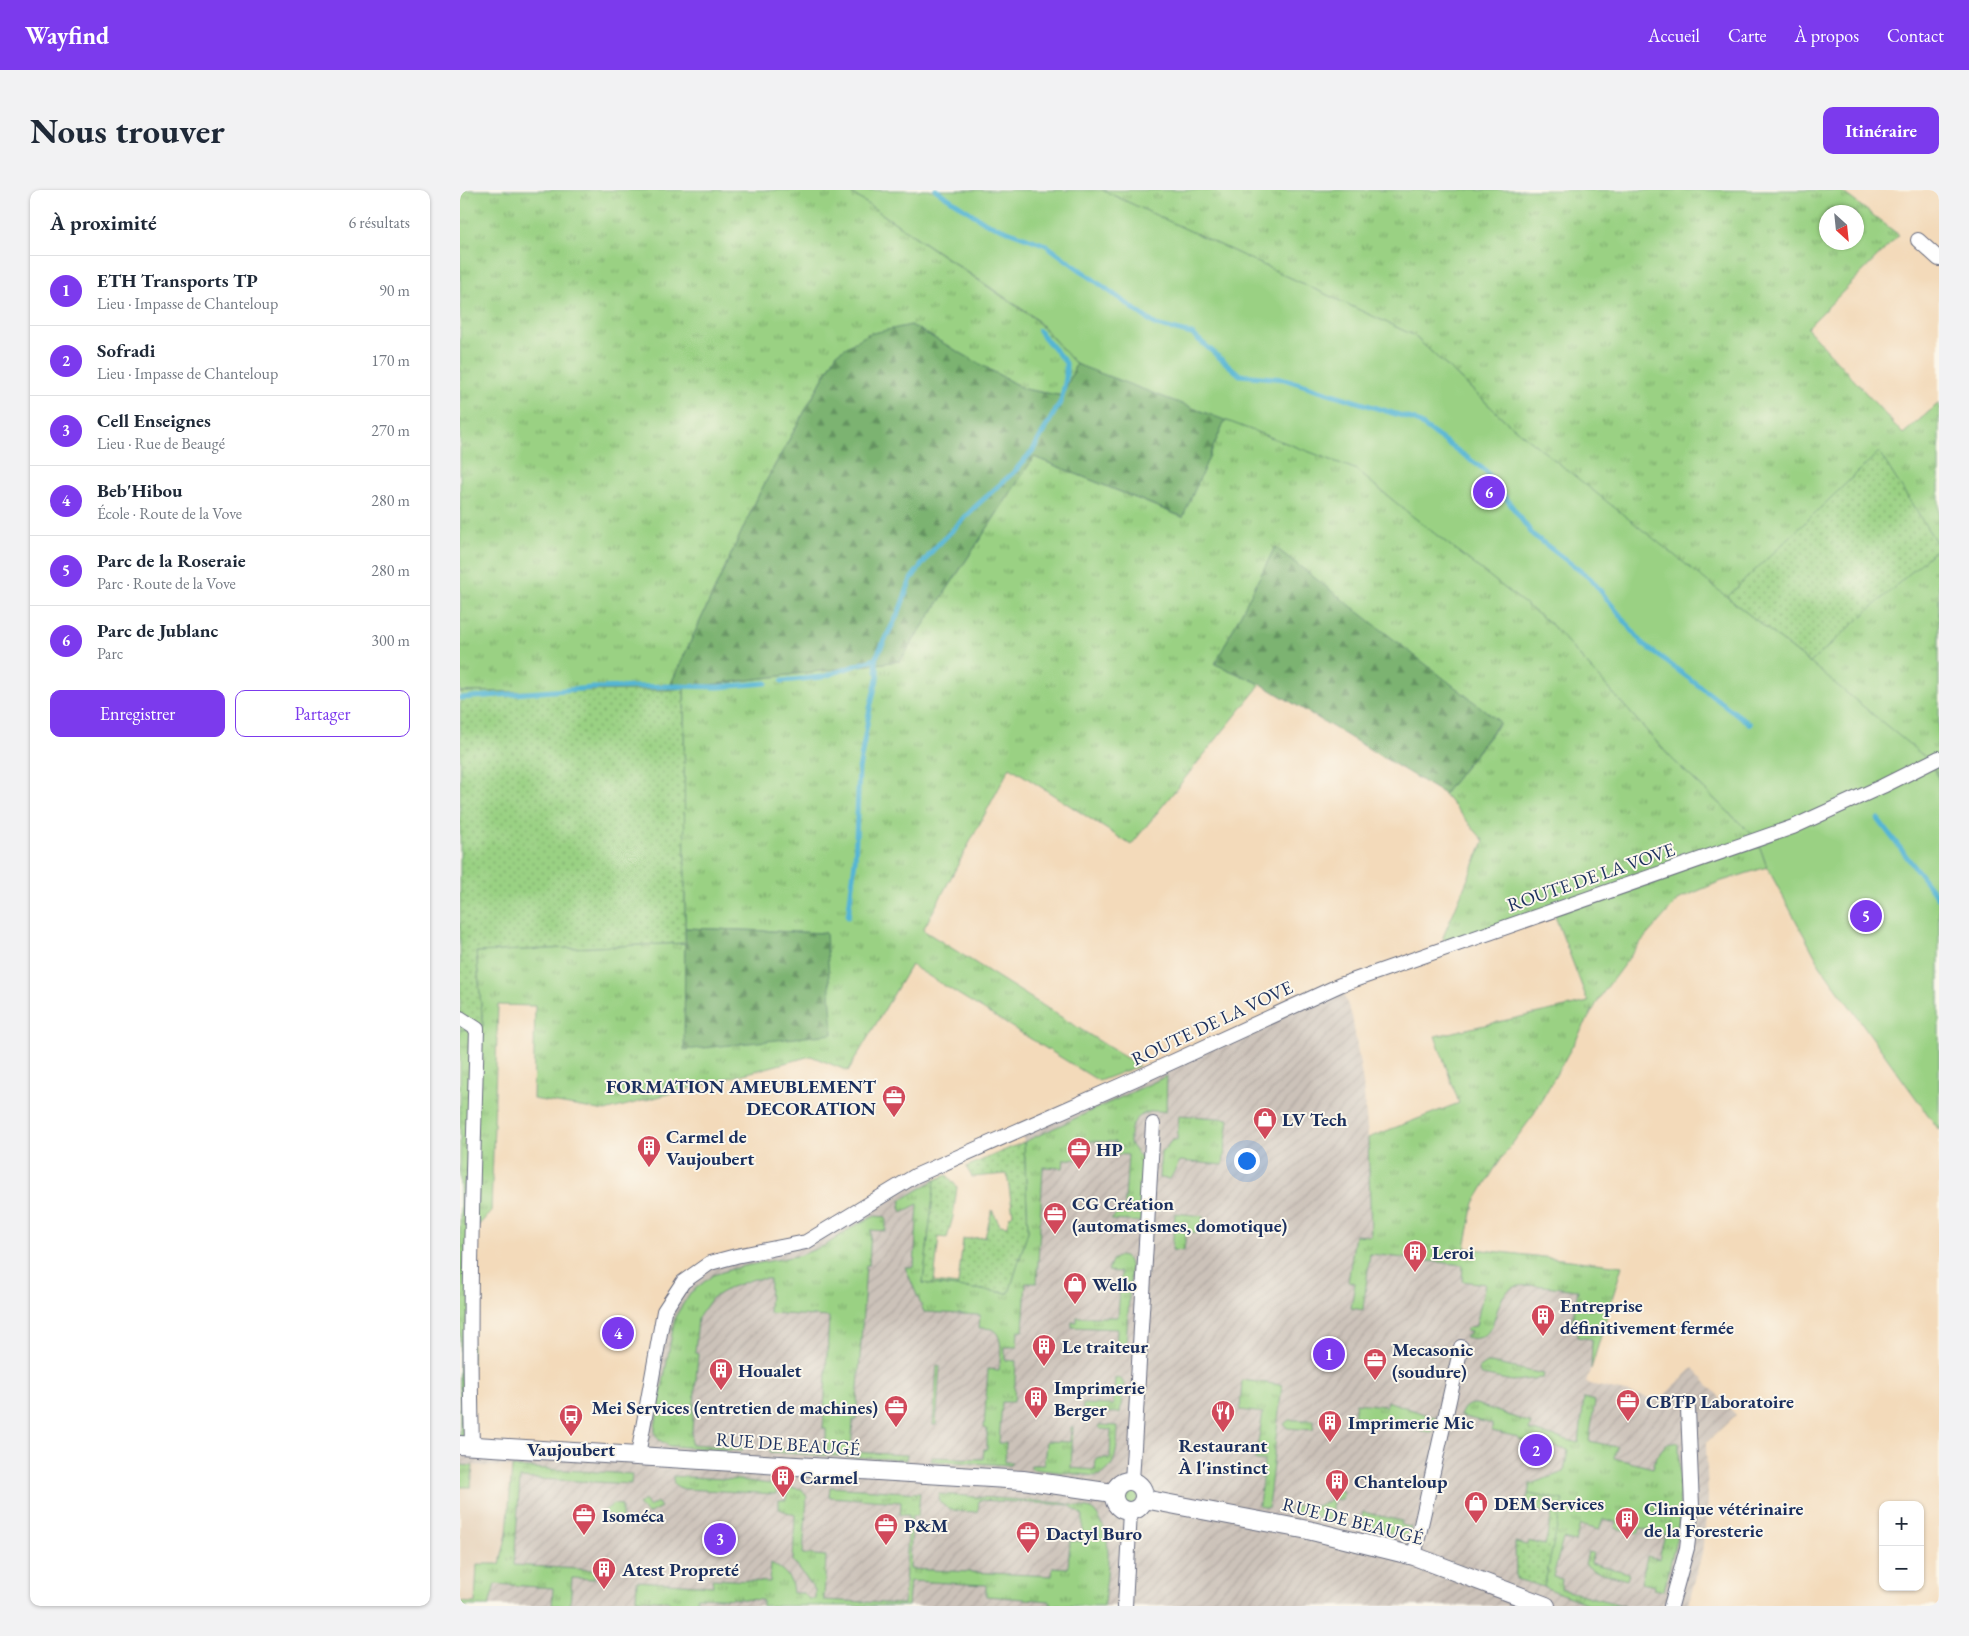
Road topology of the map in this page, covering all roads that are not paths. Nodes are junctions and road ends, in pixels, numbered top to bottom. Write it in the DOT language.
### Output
graph roads {
  1 [pos="1918,240"];
  2 [pos="1939,259"];
  3 [pos="1939,758"];
  4 [pos="460,1018"];
  5 [pos="1153,1124"];
  6 [pos="1460,1347"];
  7 [pos="1688,1409"];
  8 [pos="466,1445"];
  9 [pos="638,1455"];
  10 [pos="1132,1481"];
  11 [pos="1113,1493"];
  12 [pos="1144,1499"];
  13 [pos="1130,1511"];
  14 [pos="1414,1556"];
  15 [pos="1125,1606"];
  16 [pos="1546,1606"];
  17 [pos="1671,1606"];
  1 -- 2 [label="street"];
  3 -- 9 [label="street, ROUTE DE LA VOVE"];
  4 -- 8 [label="street"];
  5 -- 10 [label="street"];
  6 -- 14 [label="street"];
  7 -- 17 [label="street"];
  8 -- 9 [label="street, RUE DE BEAUGÉ"];
  9 -- 11 [label="street, RUE DE BEAUGÉ"];
  10 -- 11 [label="street"];
  10 -- 12 [label="street"];
  11 -- 13 [label="street"];
  12 -- 13 [label="street"];
  12 -- 14 [label="street, RUE DE BEAUGÉ"];
  13 -- 15 [label="street"];
  14 -- 16 [label="street, RUE DE BEAUGÉ"];
}
